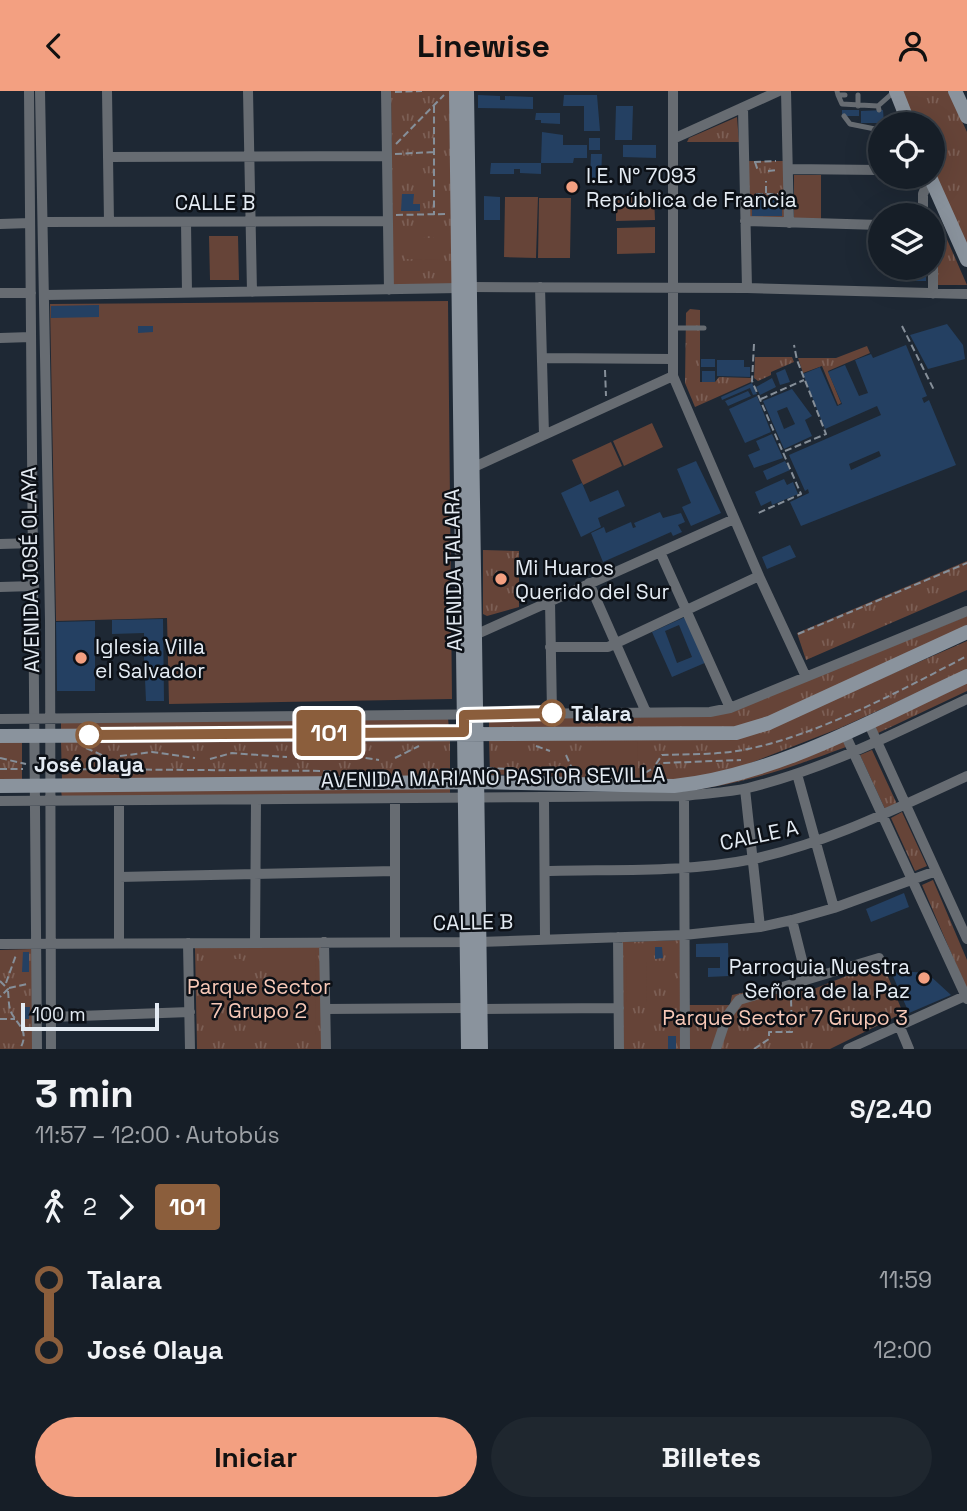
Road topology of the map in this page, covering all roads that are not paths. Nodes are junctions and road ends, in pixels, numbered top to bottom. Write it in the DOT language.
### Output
graph roads {
  1 [pos="29,91"];
  2 [pos="40,91"];
  3 [pos="107,91"];
  4 [pos="248,91"];
  5 [pos="386,91"];
  6 [pos="456,91"];
  7 [pos="467,91"];
  8 [pos="673,91"];
  9 [pos="779,91"];
  10 [pos="786,91"];
  11 [pos="895,91"];
  12 [pos="955,91"];
  13 [pos="840,94"];
  14 [pos="858,94"];
  15 [pos="858,106"];
  16 [pos="743,107"];
  17 [pos="843,110"];
  18 [pos="904,112"];
  19 [pos="967,117"];
  20 [pos="868,125"];
  21 [pos="673,139"];
  22 [pos="389,153"];
  23 [pos="249,156"];
  24 [pos="108,157"];
  25 [pos="784,167"];
  26 [pos="868,170"];
  27 [pos="935,189"];
  28 [pos="388,218"];
  29 [pos="745,221"];
  30 [pos="43,222"];
  31 [pos="109,222"];
  32 [pos="186,222"];
  33 [pos="250,222"];
  34 [pos="30,223"];
  35 [pos="789,223"];
  36 [pos="0,224"];
  37 [pos="868,225"];
  38 [pos="951,225"];
  39 [pos="945,226"];
  40 [pos="967,260"];
  41 [pos="933,280"];
  42 [pos="540,287"];
  43 [pos="672,287"];
  44 [pos="465,288"];
  45 [pos="747,288"];
  46 [pos="389,290"];
  47 [pos="252,292"];
  48 [pos="0,293"];
  49 [pos="31,293"];
  50 [pos="187,293"];
  51 [pos="933,294"];
  52 [pos="967,294"];
  53 [pos="46,295"];
  54 [pos="672,328"];
  55 [pos="704,328"];
  56 [pos="31,337"];
  57 [pos="0,338"];
  58 [pos="542,358"];
  59 [pos="673,359"];
  60 [pos="673,376"];
  61 [pos="32,393"];
  62 [pos="47,393"];
  63 [pos="544,435"];
  64 [pos="472,468"];
  65 [pos="734,519"];
  66 [pos="33,543"];
  67 [pos="0,544"];
  68 [pos="660,552"];
  69 [pos="759,576"];
  70 [pos="589,583"];
  71 [pos="34,586"];
  72 [pos="0,587"];
  73 [pos="550,601"];
  74 [pos="686,610"];
  75 [pos="967,611"];
  76 [pos="967,632"];
  77 [pos="475,635"];
  78 [pos="617,642"];
  79 [pos="550,647"];
  80 [pos="967,676"];
  81 [pos="806,677"];
  82 [pos="967,699"];
  83 [pos="730,708"];
  84 [pos="646,712"];
  85 [pos="552,713"];
  86 [pos="470,715"];
  87 [pos="0,719"];
  88 [pos="34,719"];
  89 [pos="50,719"];
  90 [pos="869,722"];
  91 [pos="470,732"];
  92 [pos="844,732"];
  93 [pos="34,735"];
  94 [pos="50,735"];
  95 [pos="0,736"];
  96 [pos="877,741"];
  97 [pos="853,751"];
  98 [pos="797,774"];
  99 [pos="470,775"];
  100 [pos="967,776"];
  101 [pos="0,786"];
  102 [pos="745,789"];
  103 [pos="39,791"];
  104 [pos="684,796"];
  105 [pos="544,797"];
  106 [pos="395,799"];
  107 [pos="470,799"];
  108 [pos="256,800"];
  109 [pos="0,801"];
  110 [pos="49,801"];
  111 [pos="119,801"];
  112 [pos="906,804"];
  113 [pos="883,815"];
  114 [pos="815,842"];
  115 [pos="752,859"];
  116 [pos="684,867"];
  117 [pos="395,871"];
  118 [pos="545,871"];
  119 [pos="936,871"];
  120 [pos="256,874"];
  121 [pos="119,877"];
  122 [pos="913,881"];
  123 [pos="834,908"];
  124 [pos="792,920"];
  125 [pos="964,925"];
  126 [pos="760,927"];
  127 [pos="684,935"];
  128 [pos="618,937"];
  129 [pos="545,939"];
  130 [pos="967,939"];
  131 [pos="473,941"];
  132 [pos="324,942"];
  133 [pos="395,942"];
  134 [pos="119,943"];
  135 [pos="188,943"];
  136 [pos="255,943"];
  137 [pos="0,944"];
  138 [pos="36,944"];
  139 [pos="49,944"];
  140 [pos="879,958"];
  141 [pos="807,980"];
  142 [pos="967,997"];
  143 [pos="474,1008"];
  144 [pos="619,1008"];
  145 [pos="326,1009"];
  146 [pos="190,1012"];
  147 [pos="51,1017"];
  148 [pos="899,1025"];
  149 [pos="37,1049"];
  150 [pos="51,1049"];
  151 [pos="190,1049"];
  152 [pos="326,1049"];
  153 [pos="468,1049"];
  154 [pos="481,1049"];
  155 [pos="619,1049"];
  156 [pos="685,1049"];
  157 [pos="716,1049"];
  158 [pos="848,1049"];
  159 [pos="909,1049"];
  1 -- 34 [label="street, AVENIDA JOSÉ OLAYA"];
  2 -- 30 [label="street, AVENIDA JOSÉ OLAYA"];
  3 -- 24 [label="street"];
  4 -- 23 [label="street"];
  5 -- 22 [label="street"];
  6 -- 44 [label="main road, AVENIDA TALARA"];
  7 -- 44 [label="main road, AVENIDA TALARA"];
  8 -- 21 [label="street"];
  9 -- 16 [label="street"];
  10 -- 25 [label="street"];
  11 -- 15 [label="lane"];
  11 -- 18 [label="main road"];
  12 -- 19 [label="main road"];
  13 -- 17 [label="lane"];
  14 -- 15 [label="lane"];
  15 -- 17 [label="lane"];
  16 -- 21 [label="street"];
  16 -- 29 [label="street"];
  17 -- 20 [label="lane"];
  21 -- 43 [label="street"];
  22 -- 23 [label="street"];
  22 -- 28 [label="street"];
  23 -- 24 [label="street"];
  23 -- 33 [label="street"];
  24 -- 31 [label="street"];
  25 -- 26 [label="street"];
  25 -- 35 [label="street"];
  27 -- 38 [label="main road"];
  28 -- 33 [label="street, CALLE B"];
  28 -- 46 [label="street"];
  29 -- 35 [label="street"];
  29 -- 45 [label="street"];
  30 -- 31 [label="street, CALLE B"];
  30 -- 53 [label="street, AVENIDA JOSÉ OLAYA"];
  31 -- 32 [label="street, CALLE B"];
  32 -- 33 [label="street, CALLE B"];
  32 -- 50 [label="street"];
  33 -- 47 [label="street"];
  34 -- 36 [label="street"];
  34 -- 49 [label="street, AVENIDA JOSÉ OLAYA"];
  35 -- 37 [label="street"];
  38 -- 39 [label="street"];
  38 -- 40 [label="main road"];
  41 -- 51 [label="street"];
  42 -- 43 [label="street"];
  42 -- 44 [label="street"];
  42 -- 58 [label="street"];
  43 -- 45 [label="street"];
  43 -- 54 [label="street"];
  44 -- 46 [label="street"];
  44 -- 64 [label="main road, AVENIDA TALARA"];
  44 -- 86 [label="main road, AVENIDA TALARA"];
  45 -- 51 [label="street"];
  46 -- 47 [label="street"];
  47 -- 50 [label="street"];
  48 -- 49 [label="street"];
  49 -- 56 [label="street, AVENIDA JOSÉ OLAYA"];
  50 -- 53 [label="street"];
  51 -- 52 [label="street"];
  53 -- 62 [label="street, AVENIDA JOSÉ OLAYA"];
  54 -- 55 [label="lane"];
  54 -- 59 [label="street"];
  56 -- 57 [label="street"];
  56 -- 61 [label="street, AVENIDA JOSÉ OLAYA"];
  58 -- 59 [label="street"];
  58 -- 63 [label="street"];
  59 -- 60 [label="street"];
  60 -- 63 [label="street"];
  60 -- 65 [label="street"];
  61 -- 62 [label="street"];
  61 -- 66 [label="street, AVENIDA JOSÉ OLAYA"];
  62 -- 89 [label="street, AVENIDA JOSÉ OLAYA"];
  63 -- 64 [label="street"];
  64 -- 77 [label="main road, AVENIDA TALARA"];
  65 -- 68 [label="street"];
  65 -- 69 [label="street"];
  66 -- 67 [label="street"];
  66 -- 71 [label="street, AVENIDA JOSÉ OLAYA"];
  68 -- 70 [label="street"];
  68 -- 74 [label="street"];
  69 -- 74 [label="street"];
  69 -- 81 [label="street"];
  70 -- 73 [label="street"];
  70 -- 78 [label="street"];
  71 -- 72 [label="street"];
  71 -- 88 [label="street, AVENIDA JOSÉ OLAYA"];
  73 -- 77 [label="street"];
  73 -- 79 [label="street"];
  74 -- 78 [label="street"];
  74 -- 83 [label="street"];
  75 -- 81 [label="street"];
  76 -- 91 [label="main road, AVENIDA MARIANO PASTOR SEVILLA"];
  77 -- 86 [label="main road, AVENIDA TALARA"];
  78 -- 79 [label="street"];
  78 -- 84 [label="street"];
  79 -- 85 [label="street"];
  80 -- 90 [label="main road, AVENIDA MARIANO PASTOR SEVILLA"];
  81 -- 83 [label="street"];
  82 -- 96 [label="street, AVENIDA MARIANO PASTOR SEVILLA"];
  83 -- 84 [label="street"];
  84 -- 85 [label="street"];
  85 -- 86 [label="street"];
  86 -- 89 [label="street"];
  86 -- 91 [label="main road, AVENIDA TALARA"];
  87 -- 88 [label="street"];
  88 -- 89 [label="street"];
  88 -- 93 [label="street, AVENIDA JOSÉ OLAYA"];
  89 -- 94 [label="street, AVENIDA JOSÉ OLAYA"];
  90 -- 92 [label="main road, AVENIDA MARIANO PASTOR SEVILLA"];
  90 -- 96 [label="street"];
  91 -- 94 [label="main road, AVENIDA MARIANO PASTOR SEVILLA"];
  91 -- 99 [label="main road, AVENIDA TALARA"];
  92 -- 97 [label="street"];
  92 -- 99 [label="main road, AVENIDA MARIANO PASTOR SEVILLA"];
  93 -- 94 [label="main road, AVENIDA MARIANO PASTOR SEVILLA"];
  93 -- 95 [label="main road, AVENIDA MARIANO PASTOR SEVILLA"];
  93 -- 103 [label="street, AVENIDA JOSÉ OLAYA"];
  94 -- 103 [label="street, AVENIDA JOSÉ OLAYA"];
  96 -- 97 [label="street, AVENIDA MARIANO PASTOR SEVILLA"];
  96 -- 112 [label="street"];
  97 -- 98 [label="street, AVENIDA MARIANO PASTOR SEVILLA"];
  97 -- 113 [label="street"];
  98 -- 102 [label="street, AVENIDA MARIANO PASTOR SEVILLA"];
  98 -- 114 [label="street"];
  99 -- 103 [label="main road, AVENIDA MARIANO PASTOR SEVILLA"];
  99 -- 107 [label="main road, AVENIDA TALARA"];
  100 -- 112 [label="street, CALLE A"];
  101 -- 103 [label="main road, AVENIDA MARIANO PASTOR SEVILLA"];
  102 -- 104 [label="street, AVENIDA MARIANO PASTOR SEVILLA"];
  102 -- 115 [label="street"];
  103 -- 109 [label="street, AVENIDA MARIANO PASTOR SEVILLA"];
  103 -- 110 [label="street, AVENIDA JOSÉ OLAYA"];
  103 -- 110 [label="street, AVENIDA MARIANO PASTOR SEVILLA"];
  103 -- 138 [label="street, AVENIDA JOSÉ OLAYA"];
  104 -- 105 [label="street, AVENIDA MARIANO PASTOR SEVILLA"];
  104 -- 116 [label="street"];
  105 -- 107 [label="street, AVENIDA MARIANO PASTOR SEVILLA"];
  105 -- 118 [label="street"];
  106 -- 107 [label="street, AVENIDA MARIANO PASTOR SEVILLA"];
  106 -- 108 [label="street, AVENIDA MARIANO PASTOR SEVILLA"];
  106 -- 117 [label="street"];
  107 -- 131 [label="main road, AVENIDA TALARA"];
  108 -- 111 [label="street, AVENIDA MARIANO PASTOR SEVILLA"];
  108 -- 120 [label="street"];
  110 -- 111 [label="street, AVENIDA MARIANO PASTOR SEVILLA"];
  110 -- 139 [label="street, AVENIDA JOSÉ OLAYA"];
  111 -- 121 [label="street"];
  112 -- 113 [label="street, CALLE A"];
  112 -- 119 [label="street"];
  113 -- 114 [label="street, CALLE A"];
  113 -- 122 [label="street"];
  114 -- 115 [label="street, CALLE A"];
  114 -- 123 [label="street"];
  115 -- 116 [label="street, CALLE A"];
  115 -- 126 [label="street"];
  116 -- 118 [label="street, CALLE A"];
  116 -- 127 [label="street"];
  117 -- 120 [label="street"];
  117 -- 133 [label="street"];
  118 -- 129 [label="street"];
  119 -- 122 [label="street, CALLE B"];
  119 -- 125 [label="street"];
  120 -- 121 [label="street"];
  120 -- 136 [label="street"];
  121 -- 134 [label="street"];
  122 -- 123 [label="street, CALLE B"];
  122 -- 142 [label="street"];
  123 -- 124 [label="street, CALLE B"];
  124 -- 126 [label="street, CALLE B"];
  124 -- 141 [label="street"];
  125 -- 130 [label="street"];
  126 -- 127 [label="street, CALLE B"];
  127 -- 128 [label="street, CALLE B"];
  127 -- 156 [label="street"];
  128 -- 129 [label="street, CALLE B"];
  128 -- 144 [label="street"];
  129 -- 131 [label="street, CALLE B"];
  131 -- 133 [label="street, CALLE B"];
  131 -- 143 [label="main road, AVENIDA TALARA"];
  132 -- 133 [label="street, CALLE B"];
  132 -- 136 [label="street, CALLE B"];
  132 -- 145 [label="street"];
  134 -- 135 [label="street, CALLE B"];
  134 -- 139 [label="street, CALLE B"];
  135 -- 136 [label="street, CALLE B"];
  135 -- 146 [label="street"];
  137 -- 138 [label="street, CALLE B"];
  138 -- 139 [label="street, CALLE B"];
  138 -- 149 [label="street, AVENIDA JOSÉ OLAYA"];
  139 -- 147 [label="street, AVENIDA JOSÉ OLAYA"];
  140 -- 141 [label="street"];
  141 -- 157 [label="street"];
  142 -- 148 [label="street"];
  143 -- 144 [label="street"];
  143 -- 145 [label="street"];
  143 -- 153 [label="main road, AVENIDA TALARA"];
  143 -- 154 [label="main road, AVENIDA TALARA"];
  144 -- 155 [label="street"];
  145 -- 152 [label="street"];
  146 -- 147 [label="street"];
  146 -- 151 [label="street"];
  147 -- 150 [label="street, AVENIDA JOSÉ OLAYA"];
  148 -- 158 [label="street"];
  148 -- 159 [label="street"];
}
